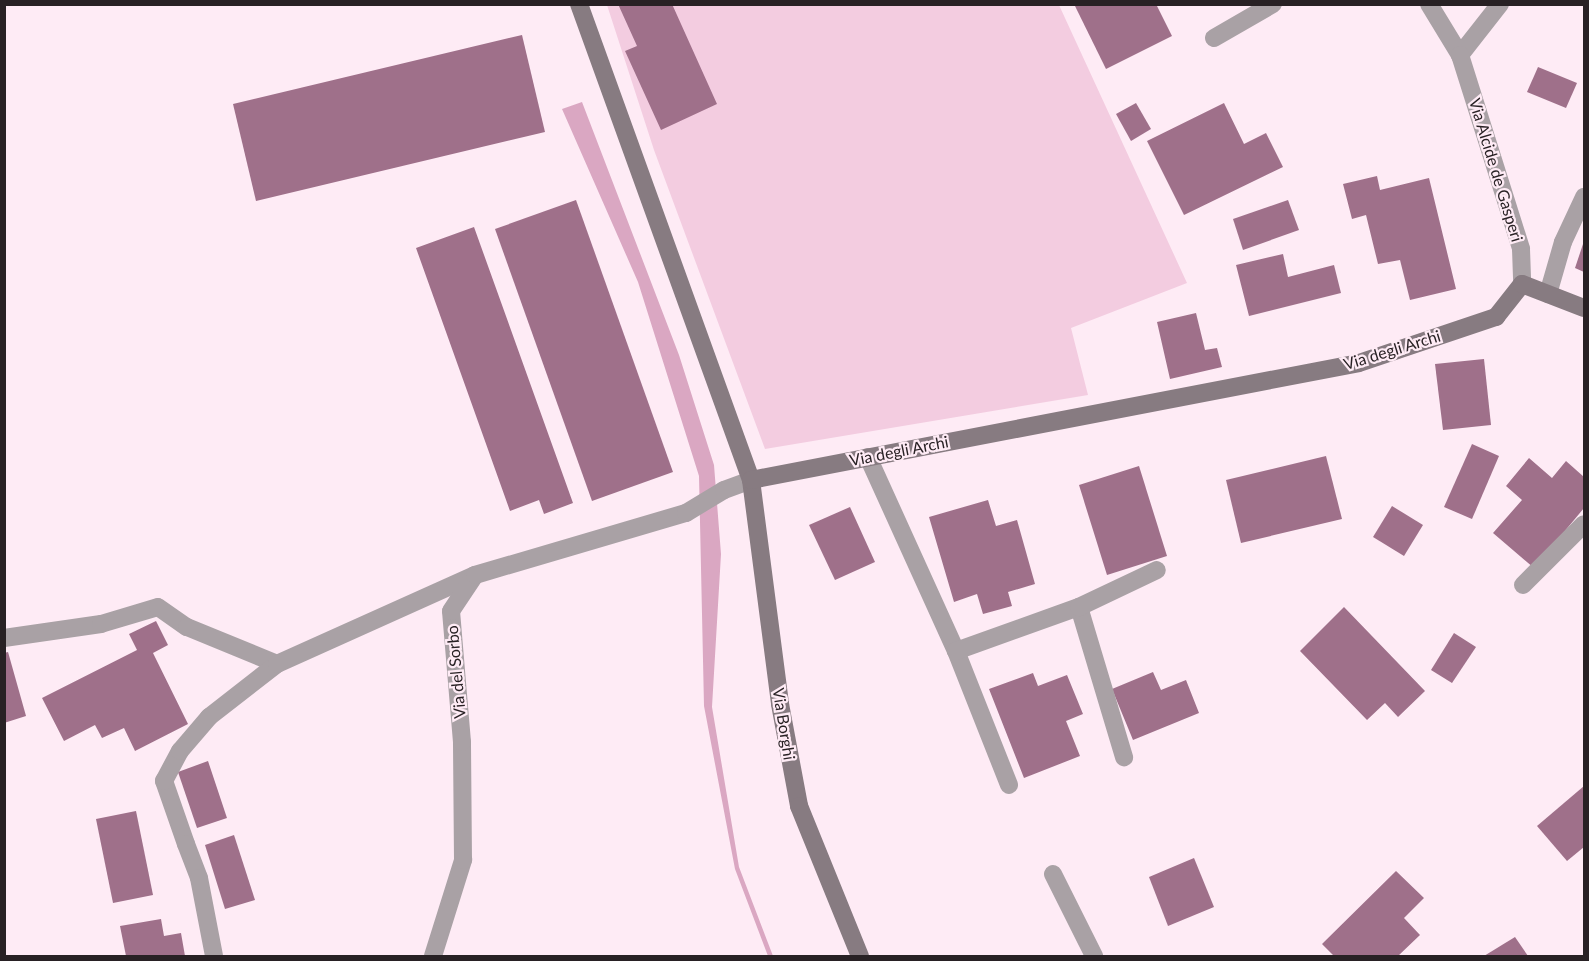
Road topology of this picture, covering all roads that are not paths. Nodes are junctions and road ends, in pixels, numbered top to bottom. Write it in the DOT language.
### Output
graph roads {
  1 [pos="579,4"];
  2 [pos="1273,4"];
  3 [pos="1429,4"];
  4 [pos="1500,4"];
  5 [pos="1214,38"];
  6 [pos="1460,56"];
  7 [pos="1584,197"];
  8 [pos="1522,284"];
  9 [pos="1548,294"];
  10 [pos="1584,308"];
  11 [pos="868,457"];
  12 [pos="751,480"];
  13 [pos="1584,524"];
  14 [pos="1157,570"];
  15 [pos="475,575"];
  16 [pos="1523,585"];
  17 [pos="1079,607"];
  18 [pos="4,638"];
  19 [pos="956,651"];
  20 [pos="277,664"];
  21 [pos="1124,757"];
  22 [pos="1009,785"];
  23 [pos="1053,874"];
  24 [pos="214,957"];
  25 [pos="433,957"];
  26 [pos="860,957"];
  27 [pos="1094,957"];
  1 -- 12 [label="main road"];
  2 -- 5 [label="street"];
  3 -- 6 [label="street, Via Alcide de Gasperi"];
  4 -- 6 [label="street"];
  6 -- 8 [label="street, Via Alcide de Gasperi"];
  7 -- 9 [label="street"];
  8 -- 9 [label="main road"];
  8 -- 11 [label="main road, Via degli Archi"];
  9 -- 10 [label="main road"];
  11 -- 12 [label="main road, Via degli Archi"];
  11 -- 19 [label="street"];
  12 -- 15 [label="street"];
  12 -- 26 [label="main road, Via Borghi"];
  13 -- 16 [label="street"];
  14 -- 17 [label="street"];
  15 -- 20 [label="street"];
  15 -- 25 [label="street, Via del Sorbo"];
  17 -- 19 [label="street"];
  17 -- 21 [label="street"];
  18 -- 20 [label="street"];
  19 -- 22 [label="street"];
  20 -- 24 [label="street"];
  23 -- 27 [label="street"];
}
